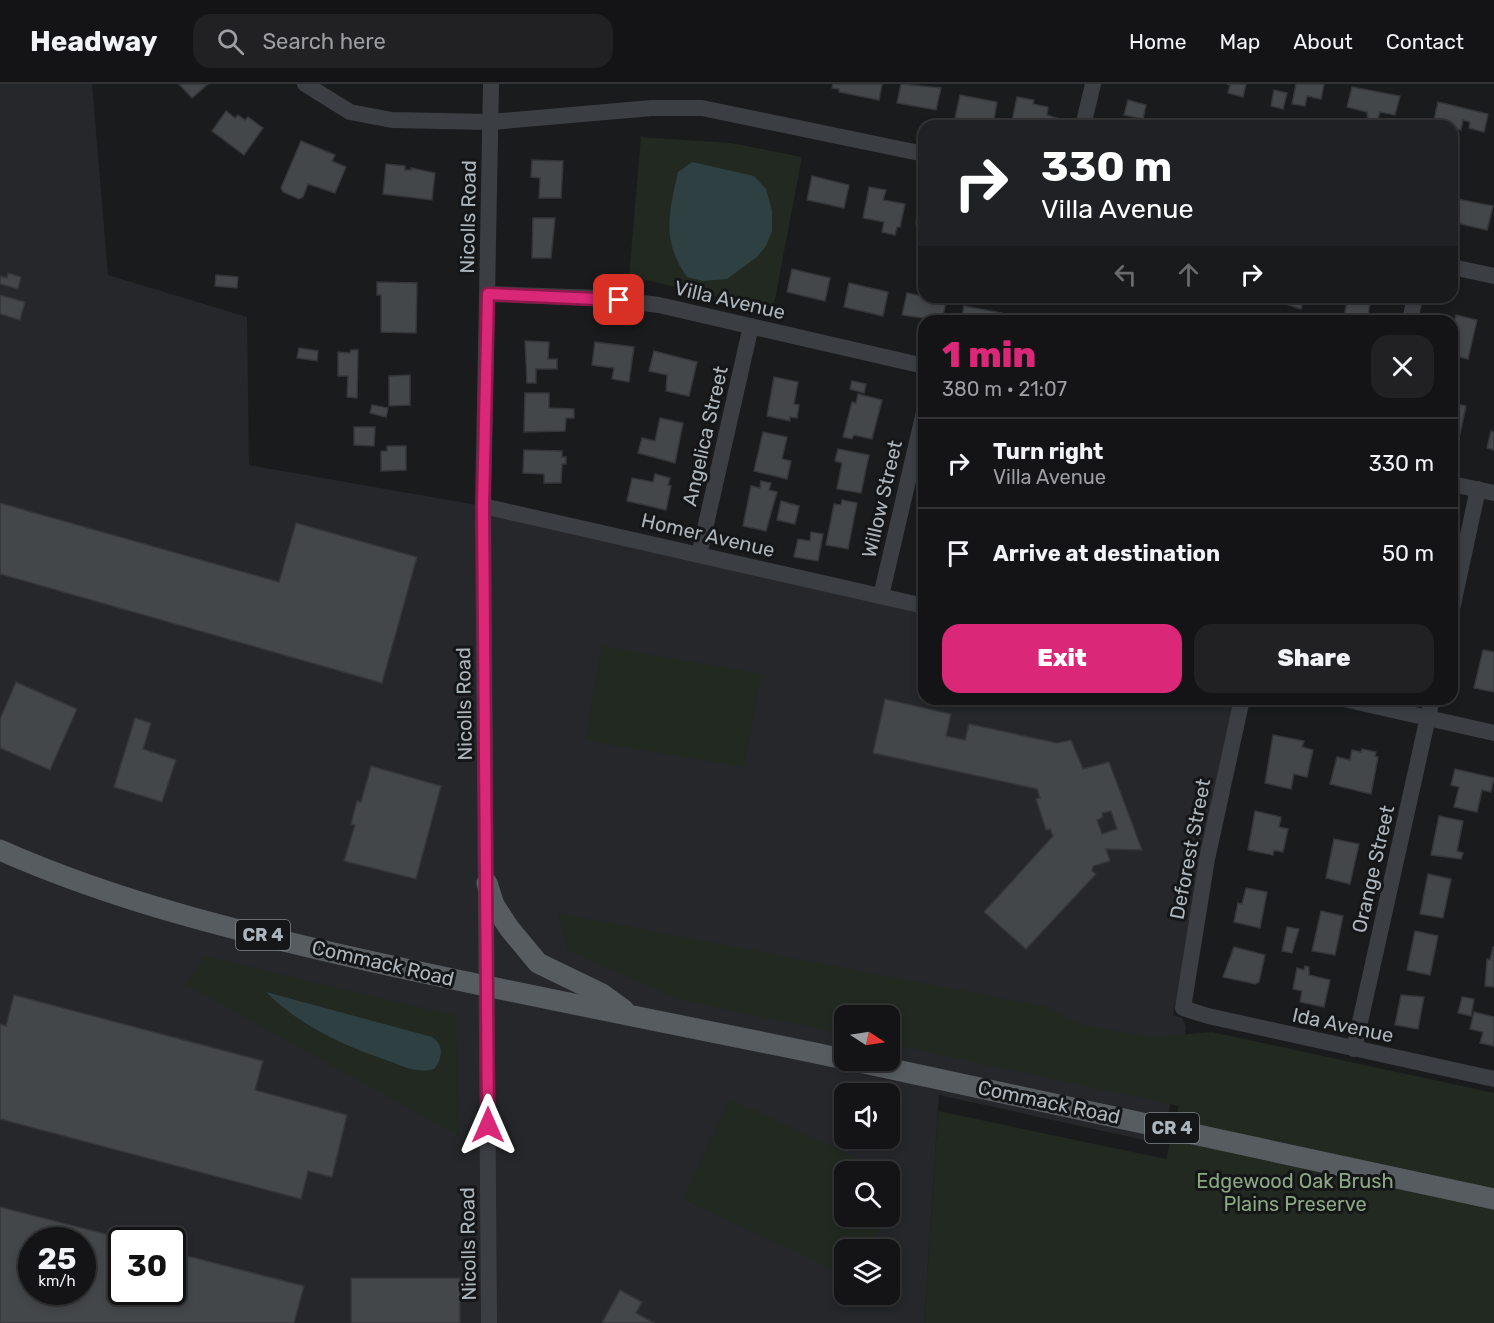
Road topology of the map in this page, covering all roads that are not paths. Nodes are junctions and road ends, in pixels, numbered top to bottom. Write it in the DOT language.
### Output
graph roads {
  1 [pos="304,84"];
  2 [pos="491,84"];
  3 [pos="1093,84"];
  4 [pos="1084,120"];
  5 [pos="490,122"];
  6 [pos="918,153"];
  7 [pos="1458,268"];
  8 [pos="1494,276"];
  9 [pos="488,294"];
  10 [pos="751,326"];
  11 [pos="918,365"];
  12 [pos="918,438"];
  13 [pos="1458,484"];
  14 [pos="1486,491"];
  15 [pos="483,506"];
  16 [pos="699,555"];
  17 [pos="1458,588"];
  18 [pos="881,596"];
  19 [pos="918,605"];
  20 [pos="1241,705"];
  21 [pos="1371,705"];
  22 [pos="1431,705"];
  23 [pos="1428,718"];
  24 [pos="1494,733"];
  25 [pos="0,850"];
  26 [pos="487,883"];
  27 [pos="488,987"];
  28 [pos="1184,1008"];
  29 [pos="629,1014"];
  30 [pos="1354,1049"];
  31 [pos="834,1057"];
  32 [pos="900,1071"];
  33 [pos="1494,1079"];
  34 [pos="1494,1199"];
  35 [pos="489,1323"];
  1 -- 5 [label="street"];
  2 -- 5 [label="street, Nicolls Road"];
  3 -- 4 [label="street"];
  5 -- 6 [label="street"];
  5 -- 9 [label="street, Nicolls Road"];
  7 -- 8 [label="street"];
  9 -- 10 [label="street, Villa Avenue"];
  9 -- 15 [label="street, Nicolls Road"];
  10 -- 11 [label="street, Villa Avenue"];
  10 -- 16 [label="street, Angelica Street"];
  12 -- 18 [label="street, Willow Street"];
  13 -- 14 [label="street"];
  14 -- 17 [label="street"];
  15 -- 16 [label="street, Homer Avenue"];
  15 -- 26 [label="street, Nicolls Road"];
  16 -- 18 [label="street, Homer Avenue"];
  18 -- 19 [label="street, Homer Avenue"];
  20 -- 28 [label="street, Deforest Street"];
  21 -- 23 [label="street"];
  22 -- 23 [label="street, Orange Street"];
  23 -- 24 [label="street"];
  23 -- 30 [label="street, Orange Street"];
  25 -- 27 [label="main road, Commack Road / CR 4"];
  26 -- 27 [label="street, Nicolls Road"];
  26 -- 29 [label="main road"];
  27 -- 29 [label="main road, Commack Road / CR 4"];
  27 -- 35 [label="street, Nicolls Road"];
  28 -- 30 [label="street, Ida Avenue"];
  29 -- 31 [label="main road, Commack Road / CR 4"];
  30 -- 33 [label="street, Ida Avenue"];
  32 -- 34 [label="main road, Commack Road / CR 4"];
}
